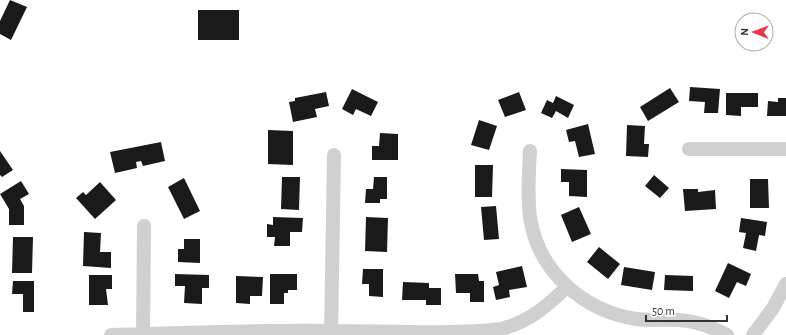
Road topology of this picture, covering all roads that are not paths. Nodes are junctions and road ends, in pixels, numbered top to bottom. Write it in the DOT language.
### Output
graph roads {
  1 [pos="689,149"];
  2 [pos="786,149"];
  3 [pos="530,151"];
  4 [pos="334,155"];
  5 [pos="144,226"];
  6 [pos="786,284"];
  7 [pos="567,287"];
  8 [pos="332,333"];
  9 [pos="111,335"];
  10 [pos="143,335"];
  11 [pos="727,335"];
  12 [pos="753,335"];
  1 -- 2 [label="street"];
  3 -- 7 [label="street"];
  4 -- 8 [label="street"];
  5 -- 10 [label="street"];
  6 -- 12 [label="street"];
  7 -- 8 [label="street"];
  7 -- 11 [label="street"];
  8 -- 10 [label="street"];
  9 -- 10 [label="street"];
}
